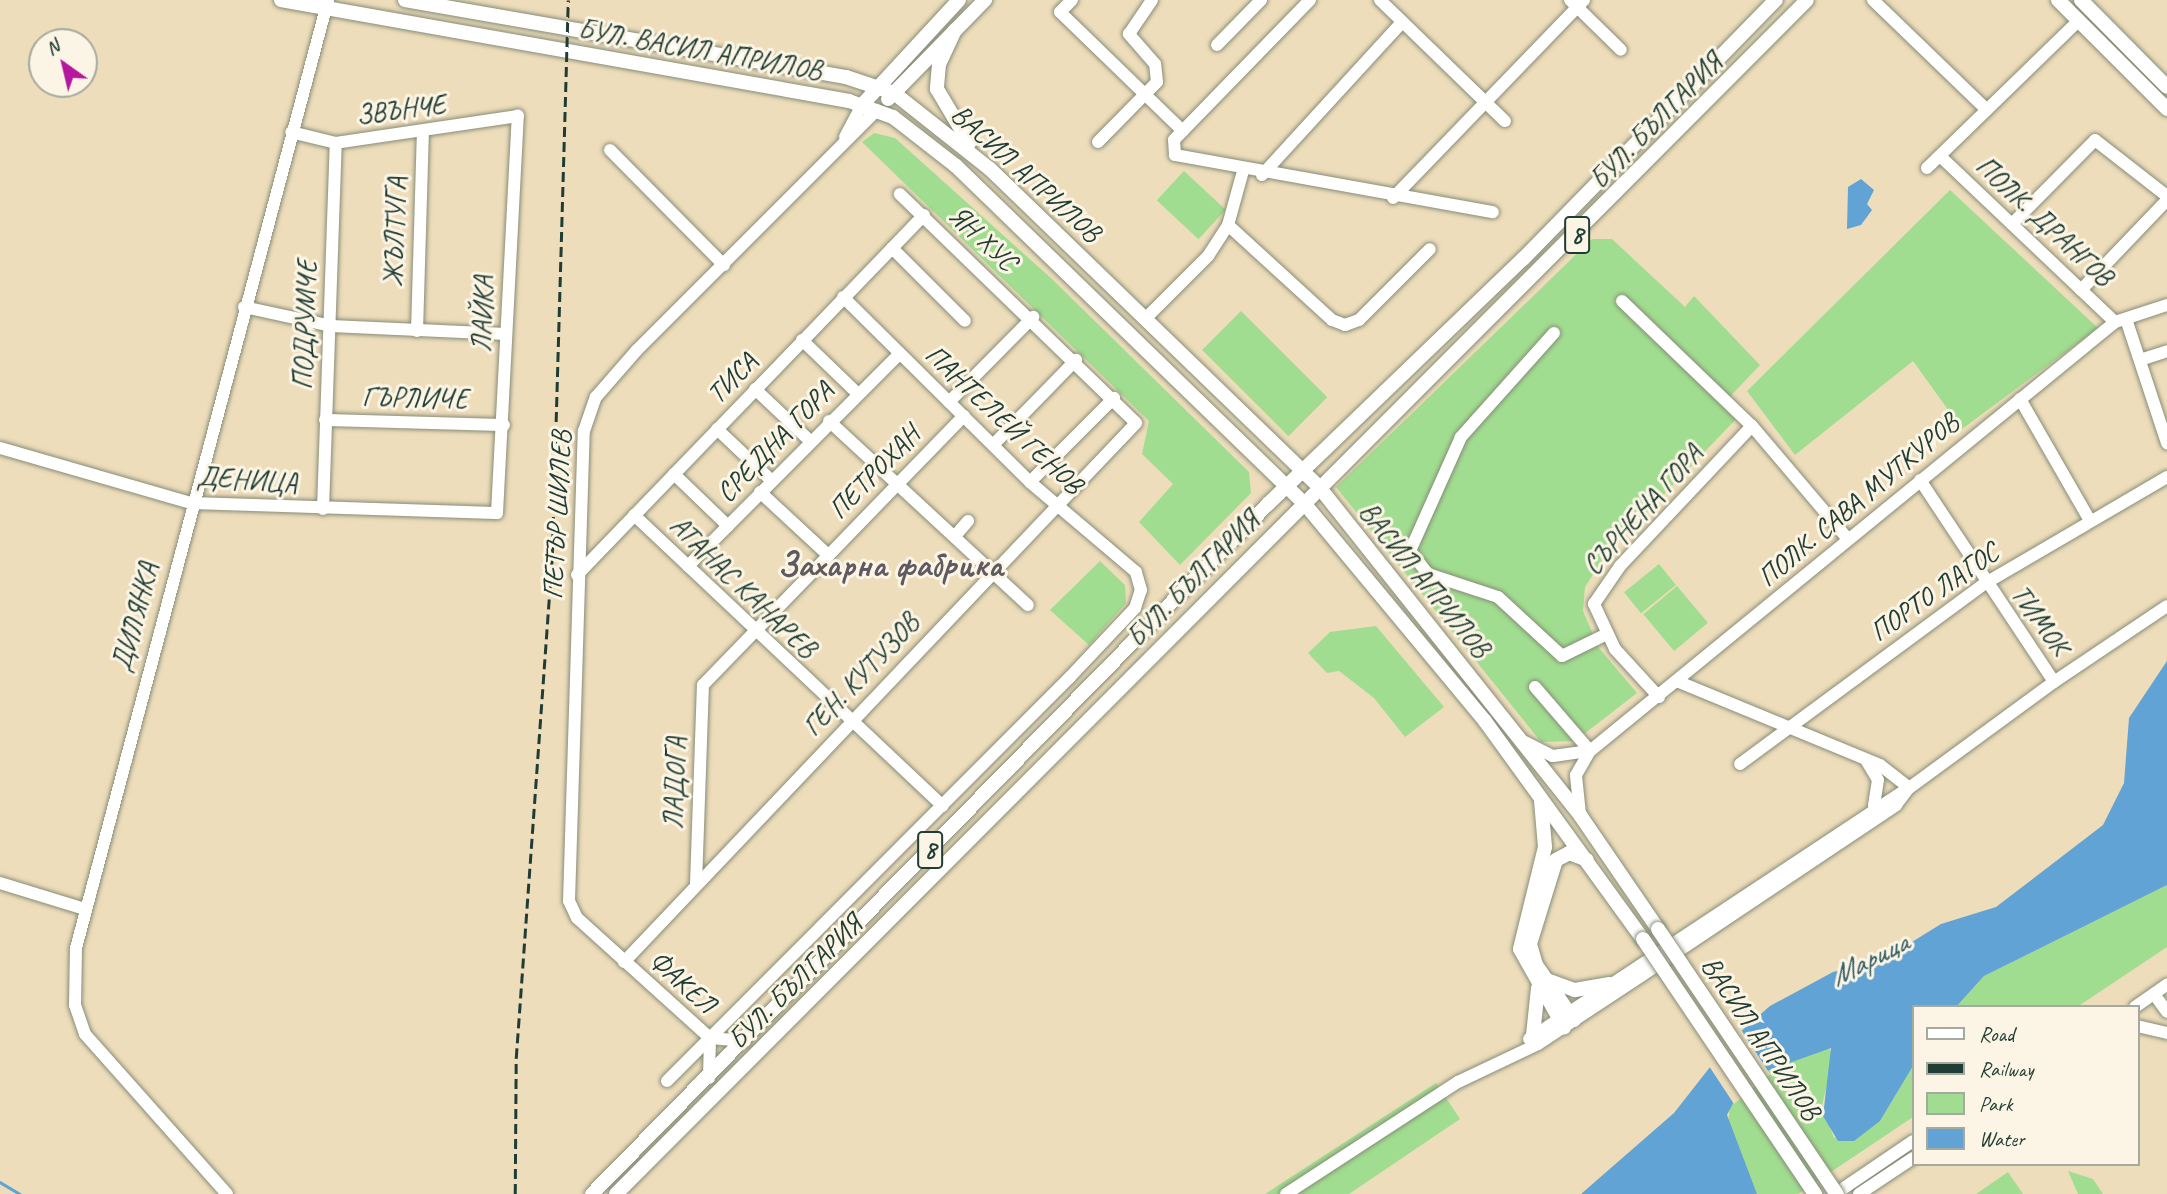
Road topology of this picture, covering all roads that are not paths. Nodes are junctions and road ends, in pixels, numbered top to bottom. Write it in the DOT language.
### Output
graph roads {
  1 [pos="281,0"];
  2 [pos="405,0"];
  3 [pos="959,0"];
  4 [pos="985,0"];
  5 [pos="1072,0"];
  6 [pos="1153,0"];
  7 [pos="1261,0"];
  8 [pos="1310,0"];
  9 [pos="1380,0"];
  10 [pos="1776,0"];
  11 [pos="1807,0"];
  12 [pos="1873,0"];
  13 [pos="2058,0"];
  14 [pos="1577,2"];
  15 [pos="2089,3"];
  16 [pos="326,4"];
  17 [pos="2079,20"];
  18 [pos="1402,22"];
  19 [pos="955,30"];
  20 [pos="1217,45"];
  21 [pos="1621,50"];
  22 [pos="2164,79"];
  23 [pos="876,84"];
  24 [pos="894,93"];
  25 [pos="1144,96"];
  26 [pos="1486,103"];
  27 [pos="862,105"];
  28 [pos="2167,108"];
  29 [pos="877,110"];
  30 [pos="1987,110"];
  31 [pos="518,116"];
  32 [pos="1505,121"];
  33 [pos="1182,131"];
  34 [pos="291,132"];
  35 [pos="423,134"];
  36 [pos="1098,142"];
  37 [pos="336,143"];
  38 [pos="838,149"];
  39 [pos="610,150"];
  40 [pos="1940,156"];
  41 [pos="1927,168"];
  42 [pos="989,169"];
  43 [pos="1242,171"];
  44 [pos="1262,174"];
  45 [pos="900,194"];
  46 [pos="1393,198"];
  47 [pos="2167,198"];
  48 [pos="1493,212"];
  49 [pos="924,215"];
  50 [pos="2012,224"];
  51 [pos="1228,225"];
  52 [pos="891,248"];
  53 [pos="1430,249"];
  54 [pos="724,265"];
  55 [pos="2081,290"];
  56 [pos="843,297"];
  57 [pos="1622,300"];
  58 [pos="2167,305"];
  59 [pos="244,307"];
  60 [pos="1032,317"];
  61 [pos="1147,317"];
  62 [pos="2121,320"];
  63 [pos="965,321"];
  64 [pos="331,326"];
  65 [pos="417,331"];
  66 [pos="1554,333"];
  67 [pos="506,334"];
  68 [pos="802,340"];
  69 [pos="2167,351"];
  70 [pos="899,354"];
  71 [pos="1076,360"];
  72 [pos="2140,360"];
  73 [pos="755,389"];
  74 [pos="857,393"];
  75 [pos="1114,398"];
  76 [pos="2020,399"];
  77 [pos="949,401"];
  78 [pos="964,416"];
  79 [pos="325,420"];
  80 [pos="829,421"];
  81 [pos="1136,423"];
  82 [pos="505,425"];
  83 [pos="1752,426"];
  84 [pos="717,429"];
  85 [pos="810,441"];
  86 [pos="2167,443"];
  87 [pos="993,445"];
  88 [pos="0,448"];
  89 [pos="1302,470"];
  90 [pos="674,474"];
  91 [pos="2167,477"];
  92 [pos="1920,480"];
  93 [pos="771,481"];
  94 [pos="1030,482"];
  95 [pos="896,483"];
  96 [pos="1287,485"];
  97 [pos="1320,488"];
  98 [pos="760,492"];
  99 [pos="191,503"];
  100 [pos="1304,503"];
  101 [pos="1058,505"];
  102 [pos="323,509"];
  103 [pos="497,513"];
  104 [pos="634,515"];
  105 [pos="2089,519"];
  106 [pos="968,521"];
  107 [pos="727,526"];
  108 [pos="955,536"];
  109 [pos="1847,539"];
  110 [pos="828,555"];
  111 [pos="688,566"];
  112 [pos="992,569"];
  113 [pos="1136,572"];
  114 [pos="577,575"];
  115 [pos="1984,584"];
  116 [pos="1028,605"];
  117 [pos="2167,606"];
  118 [pos="754,632"];
  119 [pos="1605,635"];
  120 [pos="1679,681"];
  121 [pos="2054,682"];
  122 [pos="703,685"];
  123 [pos="1535,687"];
  124 [pos="1659,696"];
  125 [pos="850,724"];
  126 [pos="1789,726"];
  127 [pos="1522,740"];
  128 [pos="1590,751"];
  129 [pos="1866,759"];
  130 [pos="1740,764"];
  131 [pos="1909,788"];
  132 [pos="1539,792"];
  133 [pos="943,806"];
  134 [pos="1874,806"];
  135 [pos="1580,815"];
  136 [pos="944,836"];
  137 [pos="959,852"];
  138 [pos="1590,863"];
  139 [pos="0,884"];
  140 [pos="696,884"];
  141 [pos="82,908"];
  142 [pos="624,962"];
  143 [pos="1542,983"];
  144 [pos="1609,984"];
  145 [pos="2167,985"];
  146 [pos="2154,994"];
  147 [pos="2138,1005"];
  148 [pos="2167,1012"];
  149 [pos="1566,1019"];
  150 [pos="2139,1026"];
  151 [pos="2167,1033"];
  152 [pos="1532,1035"];
  153 [pos="710,1038"];
  154 [pos="746,1041"];
  155 [pos="1519,1050"];
  156 [pos="709,1078"];
  157 [pos="667,1081"];
  158 [pos="1912,1143"];
  159 [pos="1912,1159"];
  160 [pos="227,1194"];
  161 [pos="592,1194"];
  162 [pos="616,1194"];
  163 [pos="1286,1194"];
  164 [pos="1815,1194"];
  165 [pos="1836,1194"];
  166 [pos="1859,1194"];
  1 -- 16 [label="main road, БУЛ. ВАСИЛ АПРИЛОВ"];
  2 -- 23 [label="main road, БУЛ. ВАСИЛ АПРИЛОВ"];
  3 -- 23 [label="main road"];
  4 -- 19 [label="main road"];
  5 -- 25 [label="street"];
  6 -- 25 [label="street"];
  7 -- 20 [label="street"];
  8 -- 33 [label="street"];
  9 -- 18 [label="street"];
  10 -- 89 [label="main road, БУЛ. БЪЛГАРИЯ / 8"];
  11 -- 97 [label="main road, БУЛ. БЪЛГАРИЯ / 8"];
  12 -- 30 [label="street"];
  13 -- 17 [label="main road"];
  14 -- 21 [label="street"];
  14 -- 26 [label="street"];
  15 -- 22 [label="main road"];
  16 -- 27 [label="main road, БУЛ. ВАСИЛ АПРИЛОВ"];
  16 -- 34 [label="street, ДИЛЯНКА"];
  17 -- 28 [label="main road"];
  17 -- 30 [label="street"];
  18 -- 26 [label="street"];
  18 -- 44 [label="street"];
  19 -- 24 [label="main road"];
  19 -- 42 [label="main road"];
  23 -- 24 [label="main road, ВАСИЛ АПРИЛОВ"];
  23 -- 27 [label="main road"];
  24 -- 29 [label="main road"];
  24 -- 42 [label="main road, ВАСИЛ АПРИЛОВ"];
  25 -- 33 [label="street"];
  25 -- 36 [label="street"];
  26 -- 32 [label="street"];
  26 -- 46 [label="street"];
  27 -- 29 [label="main road, ВАСИЛ АПРИЛОВ"];
  27 -- 38 [label="street, ПЕТЪР ШИЛЕВ"];
  29 -- 38 [label="street, ПЕТЪР ШИЛЕВ"];
  29 -- 96 [label="main road, ВАСИЛ АПРИЛОВ"];
  30 -- 40 [label="street"];
  31 -- 35 [label="street, ЗВЪНЧЕ"];
  31 -- 67 [label="street, ЛАЙКА"];
  33 -- 43 [label="street"];
  34 -- 37 [label="street, ЗВЪНЧЕ"];
  34 -- 59 [label="street, ДИЛЯНКА"];
  35 -- 37 [label="street, ЗВЪНЧЕ"];
  35 -- 65 [label="street, ЖЪЛТУГА"];
  37 -- 64 [label="street, ПОДРУМЧЕ"];
  38 -- 54 [label="street, ПЕТЪР ШИЛЕВ"];
  39 -- 54 [label="street"];
  40 -- 41 [label="street"];
  40 -- 50 [label="street, ПОЛК. ДРАНГОВ"];
  42 -- 61 [label="main road, ВАСИЛ АПРИЛОВ"];
  43 -- 44 [label="street"];
  43 -- 51 [label="street"];
  44 -- 46 [label="street"];
  45 -- 49 [label="street, ЯН ХУС"];
  46 -- 48 [label="street"];
  47 -- 50 [label="street"];
  47 -- 55 [label="street"];
  49 -- 52 [label="street, ТИСА"];
  49 -- 60 [label="street, ЯН ХУС"];
  50 -- 55 [label="street, ПОЛК. ДРАНГОВ"];
  51 -- 53 [label="street"];
  51 -- 61 [label="street"];
  52 -- 56 [label="street, ТИСА"];
  52 -- 63 [label="street"];
  54 -- 114 [label="street, ПЕТЪР ШИЛЕВ"];
  55 -- 62 [label="street, ПОЛК. ДРАНГОВ"];
  56 -- 68 [label="street, ТИСА"];
  56 -- 70 [label="street, ПАНТЕЛЕЙ ГЕНОВ"];
  57 -- 83 [label="street"];
  58 -- 62 [label="street, ПОЛК. САВА МУТКУРОВ"];
  59 -- 64 [label="street"];
  59 -- 99 [label="street, ДИЛЯНКА"];
  60 -- 71 [label="street, ЯН ХУС"];
  60 -- 77 [label="street"];
  61 -- 89 [label="main road, ВАСИЛ АПРИЛОВ"];
  62 -- 72 [label="street"];
  62 -- 76 [label="street, ПОЛК. САВА МУТКУРОВ"];
  64 -- 65 [label="street"];
  64 -- 79 [label="street, ПОДРУМЧЕ"];
  65 -- 67 [label="street"];
  66 -- 119 [label="street"];
  67 -- 82 [label="street, ЛАЙКА"];
  68 -- 73 [label="street, ТИСА"];
  68 -- 74 [label="street"];
  69 -- 72 [label="street"];
  70 -- 74 [label="street, СРЕДНА ГОРА"];
  70 -- 77 [label="street, ПАНТЕЛЕЙ ГЕНОВ"];
  71 -- 75 [label="street, ЯН ХУС"];
  71 -- 87 [label="street"];
  72 -- 86 [label="street"];
  73 -- 84 [label="street, ТИСА"];
  73 -- 85 [label="street"];
  74 -- 80 [label="street, СРЕДНА ГОРА"];
  75 -- 81 [label="street, ЯН ХУС"];
  75 -- 94 [label="street"];
  76 -- 92 [label="street, ПОЛК. САВА МУТКУРОВ"];
  76 -- 105 [label="street"];
  77 -- 78 [label="street, ПАНТЕЛЕЙ ГЕНОВ"];
  78 -- 87 [label="street, ПАНТЕЛЕЙ ГЕНОВ"];
  78 -- 95 [label="street, ПЕТРОХАН"];
  79 -- 82 [label="street, ГЪРЛИЧЕ"];
  79 -- 102 [label="street, ПОДРУМЧЕ"];
  80 -- 85 [label="street, СРЕДНА ГОРА"];
  80 -- 95 [label="street"];
  81 -- 101 [label="street, ГЕН. КУТУЗОВ"];
  82 -- 103 [label="street, ЛАЙКА"];
  83 -- 109 [label="street"];
  83 -- 119 [label="street, СЪРНЕНА ГОРА"];
  84 -- 90 [label="street, ТИСА"];
  84 -- 93 [label="street"];
  85 -- 93 [label="street, СРЕДНА ГОРА"];
  87 -- 94 [label="street, ПАНТЕЛЕЙ ГЕНОВ"];
  88 -- 99 [label="street, ДЕНИЦА"];
  89 -- 96 [label="main road, БУЛ. БЪЛГАРИЯ / 8"];
  89 -- 97 [label="main road, ВАСИЛ АПРИЛОВ"];
  90 -- 104 [label="street, ТИСА"];
  90 -- 107 [label="street"];
  91 -- 105 [label="street, ПОРТО ЛАГОС"];
  92 -- 109 [label="street, ПОЛК. САВА МУТКУРОВ"];
  92 -- 115 [label="street, ТИМОК"];
  93 -- 98 [label="street, СРЕДНА ГОРА"];
  94 -- 101 [label="street, ПАНТЕЛЕЙ ГЕНОВ"];
  95 -- 108 [label="street"];
  95 -- 110 [label="street, ПЕТРОХАН"];
  96 -- 100 [label="main road, ВАСИЛ АПРИЛОВ"];
  96 -- 136 [label="main road, БУЛ. БЪЛГАРИЯ / 8"];
  97 -- 100 [label="main road, БУЛ. БЪЛГАРИЯ / 8"];
  97 -- 127 [label="main road, ВАСИЛ АПРИЛОВ"];
  98 -- 107 [label="street, СРЕДНА ГОРА"];
  98 -- 110 [label="street"];
  99 -- 102 [label="street, ДЕНИЦА"];
  99 -- 141 [label="street, ДИЛЯНКА"];
  100 -- 132 [label="main road, ВАСИЛ АПРИЛОВ"];
  100 -- 137 [label="main road, БУЛ. БЪЛГАРИЯ / 8"];
  101 -- 112 [label="street, ГЕН. КУТУЗОВ"];
  101 -- 113 [label="street, ПАНТЕЛЕЙ ГЕНОВ"];
  102 -- 103 [label="street, ДЕНИЦА"];
  104 -- 111 [label="street, АТАНАС КАНАРЕВ"];
  104 -- 114 [label="street, ТИСА"];
  105 -- 115 [label="street, ПОРТО ЛАГОС"];
  106 -- 108 [label="street"];
  107 -- 111 [label="street, СРЕДНА ГОРА"];
  108 -- 112 [label="street"];
  109 -- 120 [label="street, ПОЛК. САВА МУТКУРОВ"];
  110 -- 118 [label="street, ПЕТРОХАН"];
  111 -- 118 [label="street, АТАНАС КАНАРЕВ"];
  112 -- 116 [label="street"];
  112 -- 125 [label="street, ГЕН. КУТУЗОВ"];
  113 -- 133 [label="street, БУЛ. БЪЛГАРИЯ"];
  114 -- 142 [label="street, ПЕТЪР ШИЛЕВ"];
  115 -- 121 [label="street, ТИМОК"];
  115 -- 126 [label="street, ПОРТО ЛАГОС"];
  117 -- 121 [label="street"];
  118 -- 122 [label="street, ПЕТРОХАН"];
  118 -- 125 [label="street, АТАНАС КАНАРЕВ"];
  119 -- 124 [label="street, СЪРНЕНА ГОРА"];
  120 -- 124 [label="street, ПОЛК. САВА МУТКУРОВ"];
  120 -- 126 [label="street"];
  121 -- 131 [label="street"];
  122 -- 140 [label="street, ЛАДОГА"];
  123 -- 128 [label="street"];
  124 -- 128 [label="street, ПОЛК. САВА МУТКУРОВ"];
  125 -- 133 [label="street, АТАНАС КАНАРЕВ"];
  125 -- 140 [label="street, ГЕН. КУТУЗОВ"];
  126 -- 129 [label="street"];
  126 -- 130 [label="street, ПОРТО ЛАГОС"];
  127 -- 128 [label="street"];
  127 -- 135 [label="main road, ВАСИЛ АПРИЛОВ"];
  128 -- 135 [label="street"];
  129 -- 131 [label="street"];
  129 -- 134 [label="street"];
  131 -- 134 [label="street"];
  131 -- 149 [label="street"];
  132 -- 138 [label="main road, ВАСИЛ АПРИЛОВ"];
  132 -- 143 [label="main road"];
  133 -- 153 [label="street, БУЛ. БЪЛГАРИЯ"];
  134 -- 144 [label="street"];
  135 -- 165 [label="main road, ВАСИЛ АПРИЛОВ, bridge"];
  136 -- 137 [label="main road"];
  136 -- 154 [label="main road, БУЛ. БЪЛГАРИЯ / 8"];
  137 -- 162 [label="main road, БУЛ. БЪЛГАРИЯ / 8"];
  138 -- 143 [label="main road"];
  138 -- 164 [label="main road, ВАСИЛ АПРИЛОВ, bridge"];
  139 -- 141 [label="street"];
  140 -- 142 [label="street, ГЕН. КУТУЗОВ"];
  141 -- 160 [label="street, ДИЛЯНКА"];
  142 -- 153 [label="street, ФАКЕЛ"];
  143 -- 144 [label="main road"];
  143 -- 149 [label="main road"];
  143 -- 152 [label="main road"];
  144 -- 149 [label="street"];
  145 -- 146 [label="street"];
  146 -- 147 [label="street"];
  146 -- 148 [label="street"];
  149 -- 152 [label="street"];
  149 -- 155 [label="street"];
  150 -- 151 [label="street"];
  152 -- 155 [label="street"];
  153 -- 154 [label="street"];
  153 -- 156 [label="street"];
  153 -- 157 [label="street, БУЛ. БЪЛГАРИЯ"];
  154 -- 156 [label="main road, БУЛ. БЪЛГАРИЯ / 8"];
  155 -- 163 [label="street"];
  156 -- 161 [label="main road, БУЛ. БЪЛГАРИЯ / 8"];
  158 -- 165 [label="street"];
  159 -- 166 [label="street"];
}
